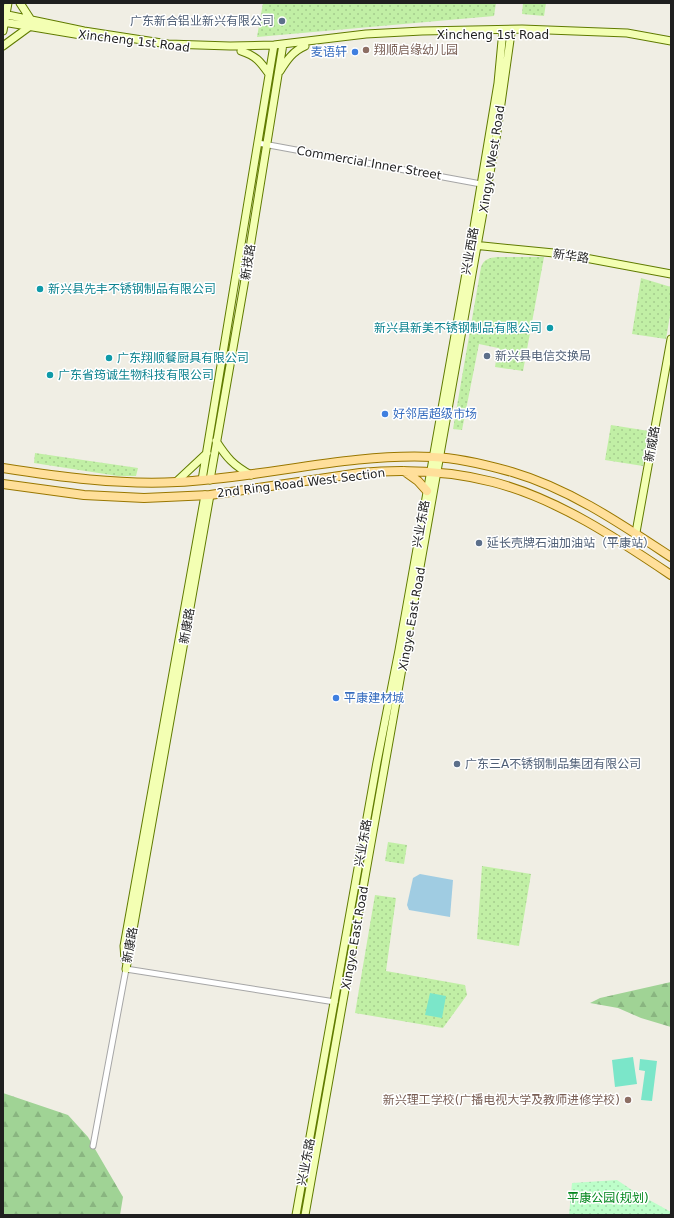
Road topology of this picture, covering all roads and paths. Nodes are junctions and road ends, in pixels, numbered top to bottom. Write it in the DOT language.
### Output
graph roads {
  1 [pos="8,3"];
  2 [pos="20,3"];
  3 [pos="4,14"];
  4 [pos="4,22"];
  5 [pos="30,23"];
  6 [pos="3,31"];
  7 [pos="502,32"];
  8 [pos="511,33"];
  9 [pos="671,41"];
  10 [pos="671,45"];
  11 [pos="3,46"];
  12 [pos="283,46"];
  13 [pos="304,46"];
  14 [pos="273,47"];
  15 [pos="241,50"];
  16 [pos="269,74"];
  17 [pos="278,75"];
  18 [pos="258,143"];
  19 [pos="267,144"];
  20 [pos="481,184"];
  21 [pos="474,246"];
  22 [pos="671,274"];
  23 [pos="671,339"];
  24 [pos="216,441"];
  25 [pos="207,452"];
  26 [pos="437,458"];
  27 [pos="3,468"];
  28 [pos="403,471"];
  29 [pos="434,472"];
  30 [pos="251,475"];
  31 [pos="206,480"];
  32 [pos="176,482"];
  33 [pos="3,484"];
  34 [pos="427,491"];
  35 [pos="208,495"];
  36 [pos="636,534"];
  37 [pos="633,550"];
  38 [pos="671,557"];
  39 [pos="671,575"];
  40 [pos="126,969"];
  41 [pos="334,1002"];
  42 [pos="93,1146"];
  43 [pos="296,1215"];
  44 [pos="305,1215"];
  1 -- 3 [label="street"];
  2 -- 5 [label="street"];
  3 -- 4 [label="street"];
  3 -- 5 [label="street, Xincheng 1st Road"];
  4 -- 5 [label="street, Xincheng 1st Road"];
  4 -- 6 [label="street"];
  5 -- 11 [label="street"];
  5 -- 14 [label="street, Xincheng 1st Road"];
  5 -- 15 [label="street, Xincheng 1st Road"];
  7 -- 8 [label="street, Xincheng 1st Road"];
  7 -- 9 [label="street, Xincheng 1st Road"];
  7 -- 12 [label="street, Xincheng 1st Road"];
  7 -- 13 [label="street, Xincheng 1st Road"];
  7 -- 20 [label="street, 兴业西路"];
  8 -- 10 [label="street, Xincheng 1st Road"];
  8 -- 21 [label="street, Xingye West Road"];
  12 -- 13 [label="street, Xincheng 1st Road"];
  12 -- 14 [label="street, Xincheng 1st Road"];
  12 -- 17 [label="street, 新技路"];
  13 -- 17 [label="street"];
  14 -- 15 [label="street, Xincheng 1st Road"];
  14 -- 16 [label="street, 新技路"];
  15 -- 16 [label="street"];
  16 -- 18 [label="street, 新技路"];
  17 -- 19 [label="street, 新技路"];
  18 -- 19 [label="street, Commercial Inner Street"];
  18 -- 25 [label="street, 新技路"];
  19 -- 20 [label="street, Commercial Inner Street"];
  19 -- 24 [label="street, 新技路"];
  20 -- 21 [label="street, 兴业西路"];
  21 -- 22 [label="street, 新华路"];
  21 -- 26 [label="street, Xingye West Road"];
  23 -- 36 [label="street, 新威路"];
  24 -- 30 [label="street"];
  24 -- 31 [label="street, 新技路"];
  25 -- 31 [label="street, 新技路"];
  25 -- 32 [label="street"];
  26 -- 29 [label="street, Xingye West Road"];
  26 -- 30 [label="main road, 2nd Ring Road West Section"];
  26 -- 36 [label="main road, 2nd Ring Road West Section"];
  27 -- 32 [label="main road, 2nd Ring Road West Section"];
  28 -- 29 [label="main road, 2nd Ring Road West Section"];
  28 -- 34 [label="main road"];
  28 -- 35 [label="main road, 2nd Ring Road West Section"];
  29 -- 34 [label="street, 兴业东路"];
  29 -- 37 [label="main road, 2nd Ring Road West Section"];
  29 -- 44 [label="street, Xingye East Road"];
  30 -- 31 [label="main road, 2nd Ring Road West Section"];
  31 -- 32 [label="main road, 2nd Ring Road West Section"];
  33 -- 35 [label="main road, 2nd Ring Road West Section"];
  34 -- 41 [label="street, 兴业东路"];
  35 -- 40 [label="street, 新康路"];
  36 -- 37 [label="street, 新威路"];
  36 -- 38 [label="main road, 2nd Ring Road West Section"];
  37 -- 39 [label="main road, 2nd Ring Road West Section"];
  40 -- 41 [label="street"];
  40 -- 42 [label="street"];
  41 -- 43 [label="street, 兴业东路"];
}
